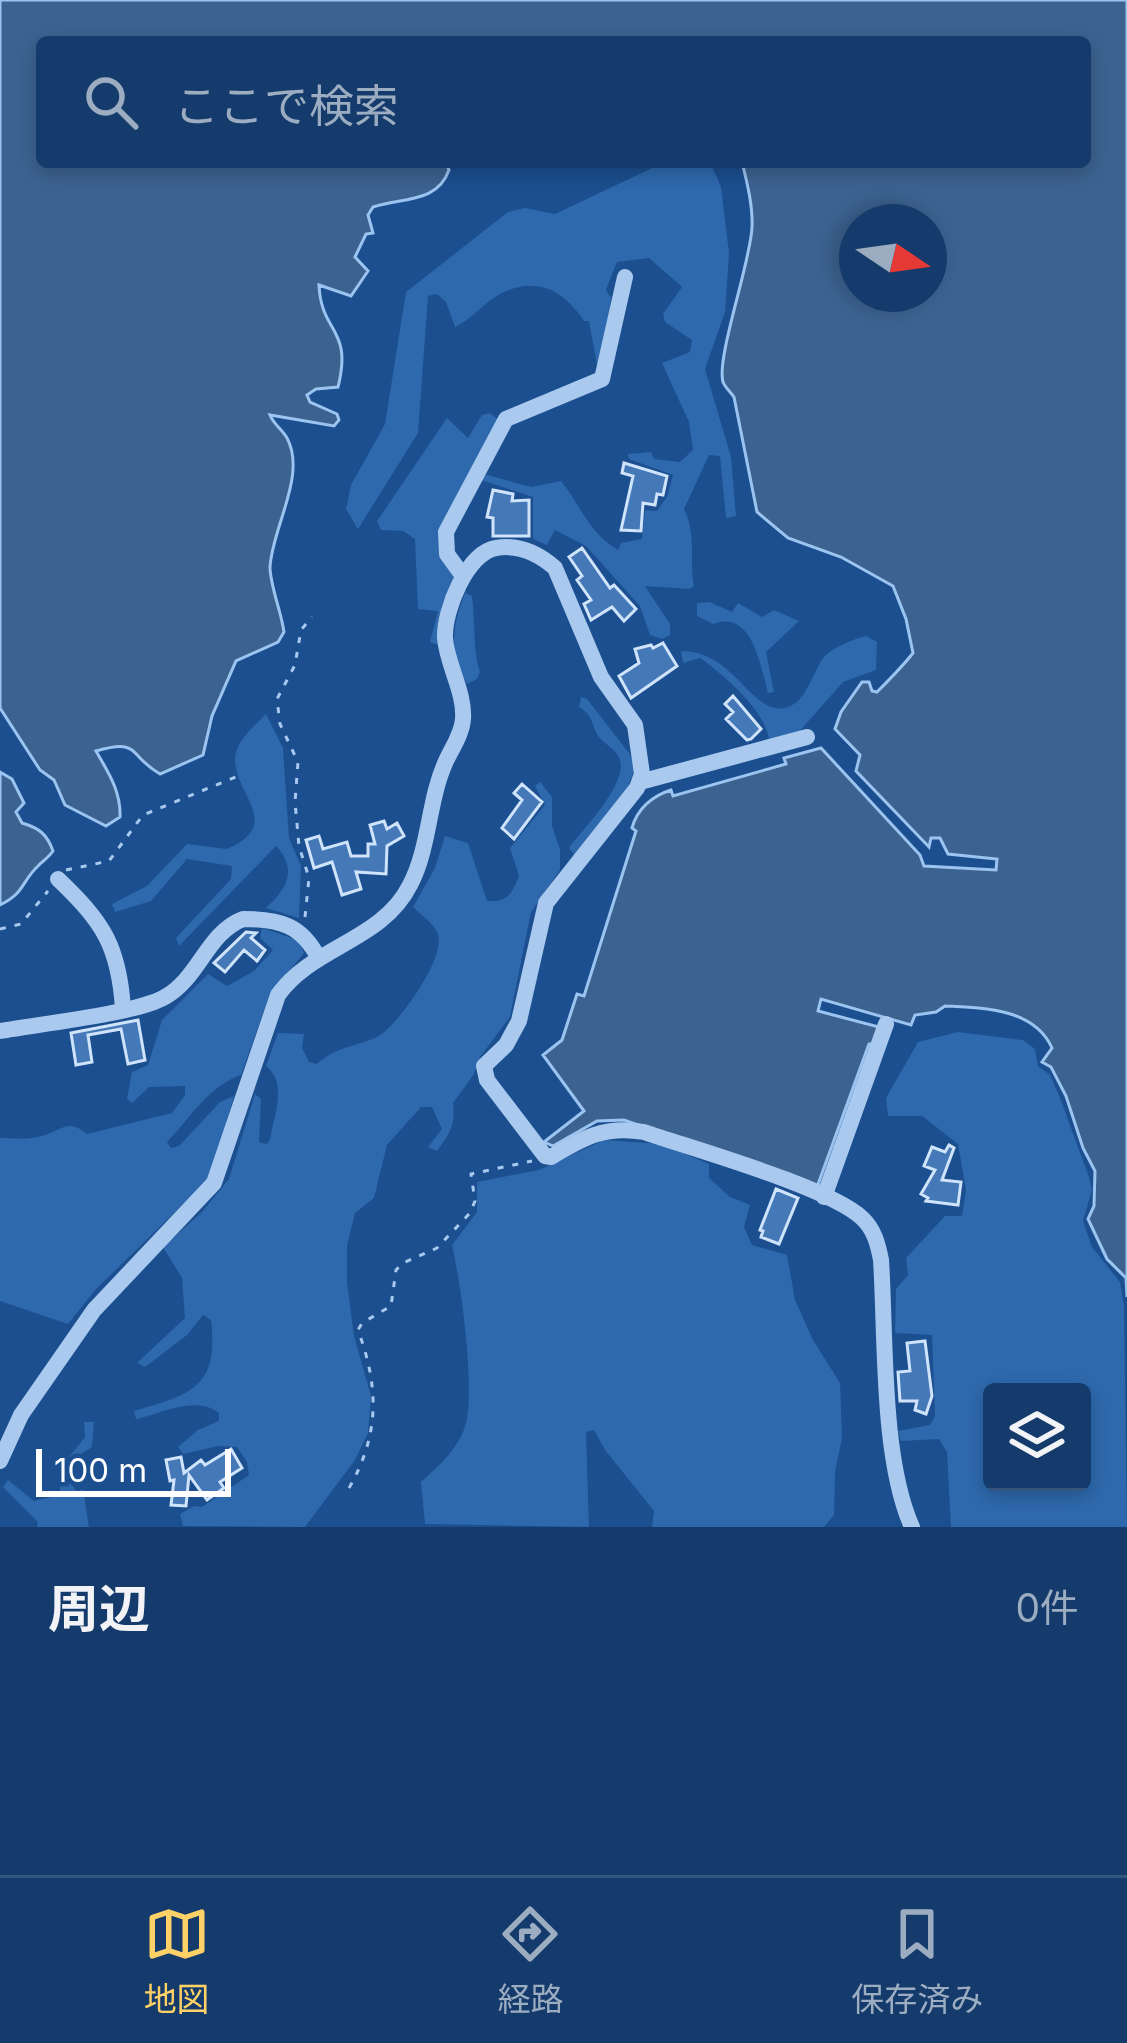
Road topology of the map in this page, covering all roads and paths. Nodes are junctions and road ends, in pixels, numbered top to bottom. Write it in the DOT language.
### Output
graph roads {
  1 [pos="625,277"];
  2 [pos="464,576"];
  3 [pos="312,617"];
  4 [pos="807,737"];
  5 [pos="238,776"];
  6 [pos="640,782"];
  7 [pos="58,879"];
  8 [pos="0,929"];
  9 [pos="303,933"];
  10 [pos="319,959"];
  11 [pos="123,1009"];
  12 [pos="886,1024"];
  13 [pos="0,1031"];
  14 [pos="544,1156"];
  15 [pos="824,1197"];
  16 [pos="0,1461"];
  17 [pos="349,1488"];
  18 [pos="912,1527"];
  1 -- 2 [label="street"];
  2 -- 6 [label="street"];
  2 -- 10 [label="street"];
  3 -- 9 [label="path"];
  4 -- 6 [label="street"];
  5 -- 7 [label="path"];
  6 -- 14 [label="street"];
  7 -- 8 [label="path"];
  7 -- 11 [label="street"];
  9 -- 10 [label="street"];
  9 -- 11 [label="street"];
  10 -- 16 [label="street"];
  11 -- 13 [label="street"];
  12 -- 15 [label="street"];
  14 -- 15 [label="street"];
  14 -- 17 [label="path"];
  15 -- 18 [label="street"];
}
